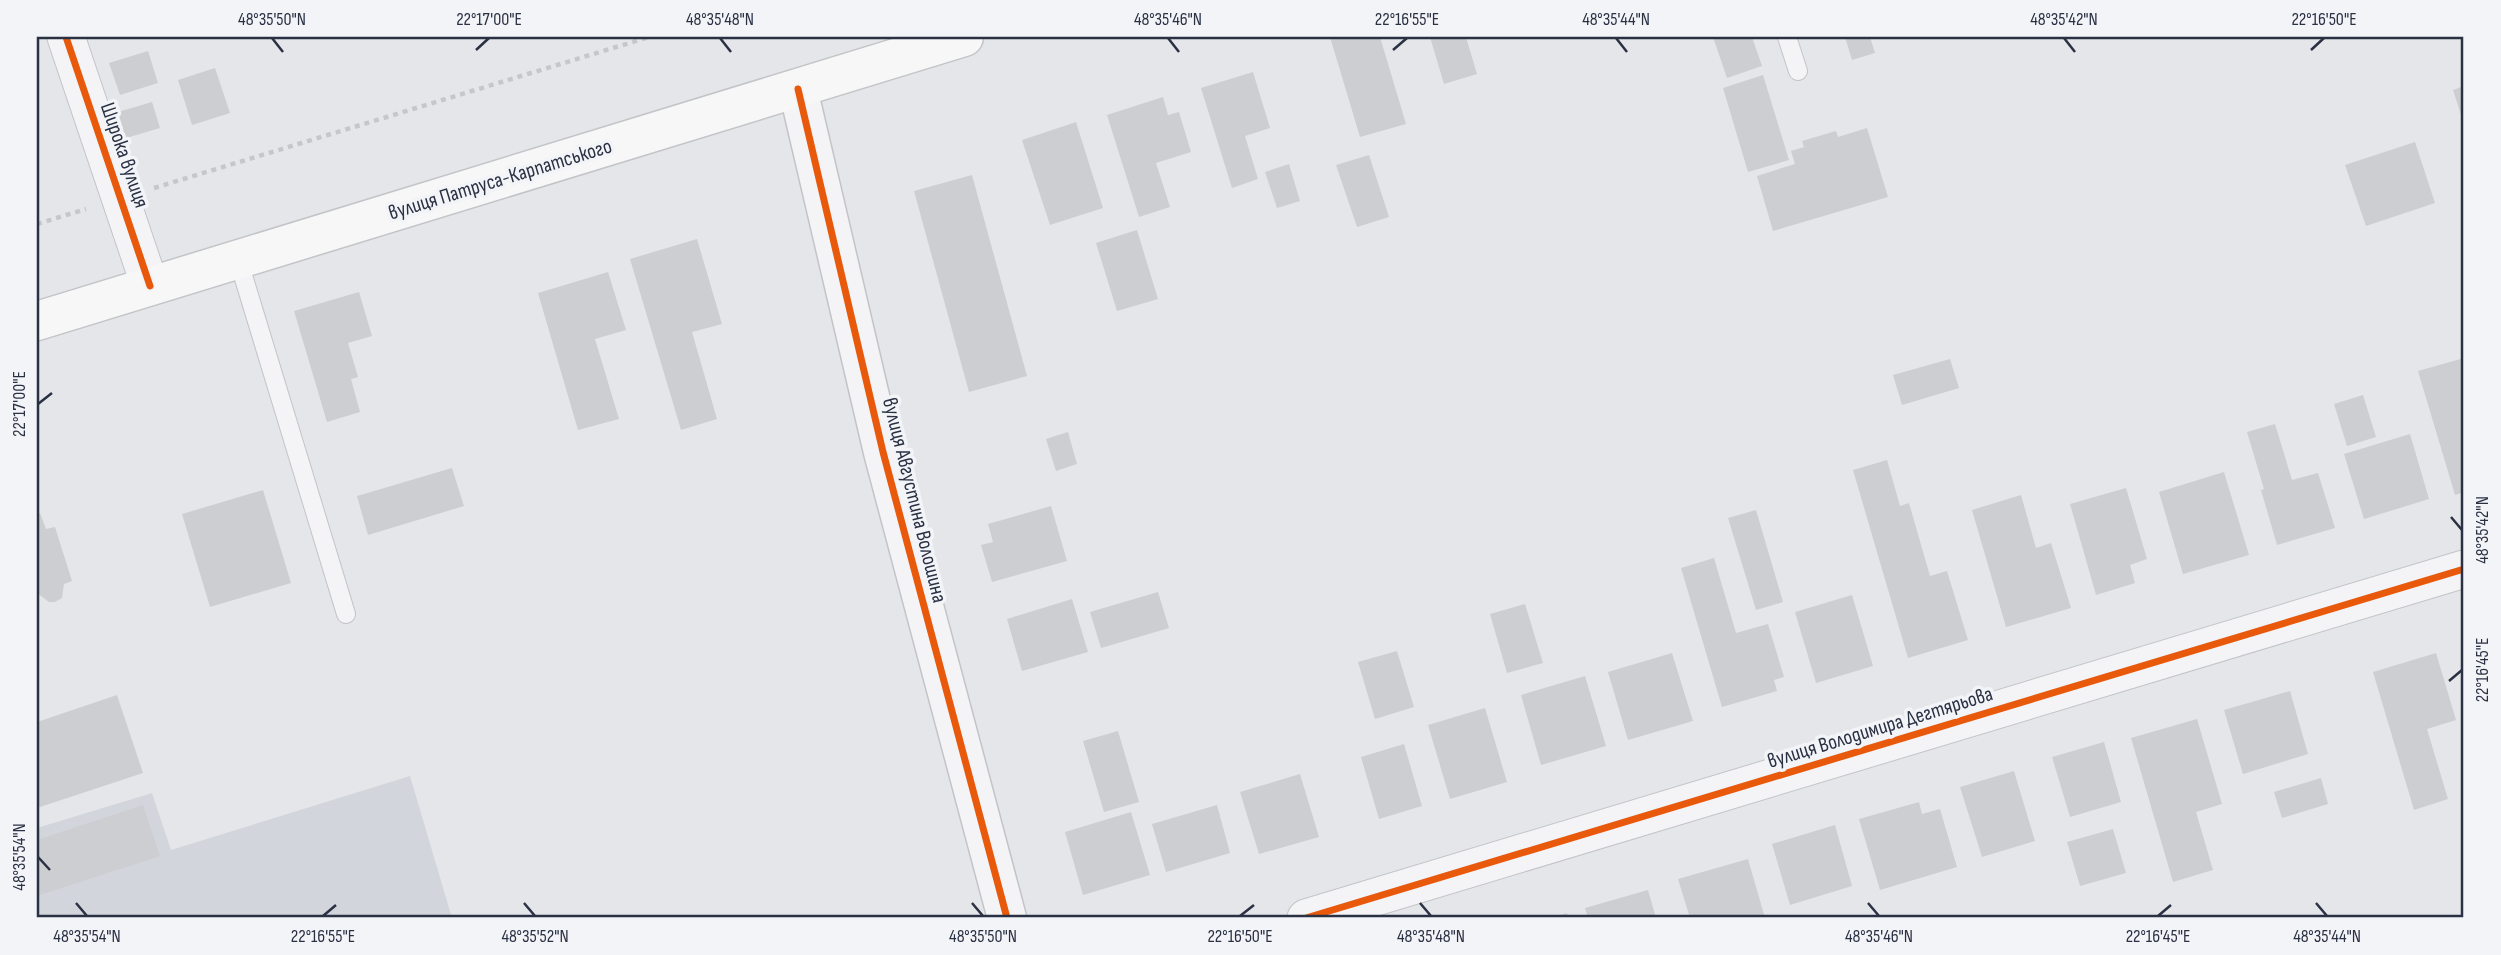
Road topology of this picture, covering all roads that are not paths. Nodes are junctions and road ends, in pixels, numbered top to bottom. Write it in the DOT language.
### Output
graph roads {
  1 [pos="66,37"];
  2 [pos="964,37"];
  3 [pos="1787,37"];
  4 [pos="1798,71"];
  5 [pos="798,89"];
  6 [pos="238,259"];
  7 [pos="150,286"];
  8 [pos="37,321"];
  9 [pos="2464,569"];
  10 [pos="346,614"];
  11 [pos="1007,918"];
  12 [pos="1306,918"];
  1 -- 7 [label="street, Широка вулиця"];
  2 -- 5 [label="main road, вулиця Патруса-Карпатського"];
  3 -- 4 [label="lane"];
  5 -- 6 [label="main road, вулиця Патруса-Карпатського"];
  5 -- 11 [label="street, вулиця Августина Волошина"];
  6 -- 7 [label="main road, вулиця Патруса-Карпатського"];
  6 -- 10 [label="lane"];
  7 -- 8 [label="main road, вулиця Патруса-Карпатського"];
  9 -- 12 [label="street, вулиця Володимира Дегтярьова"];
}
